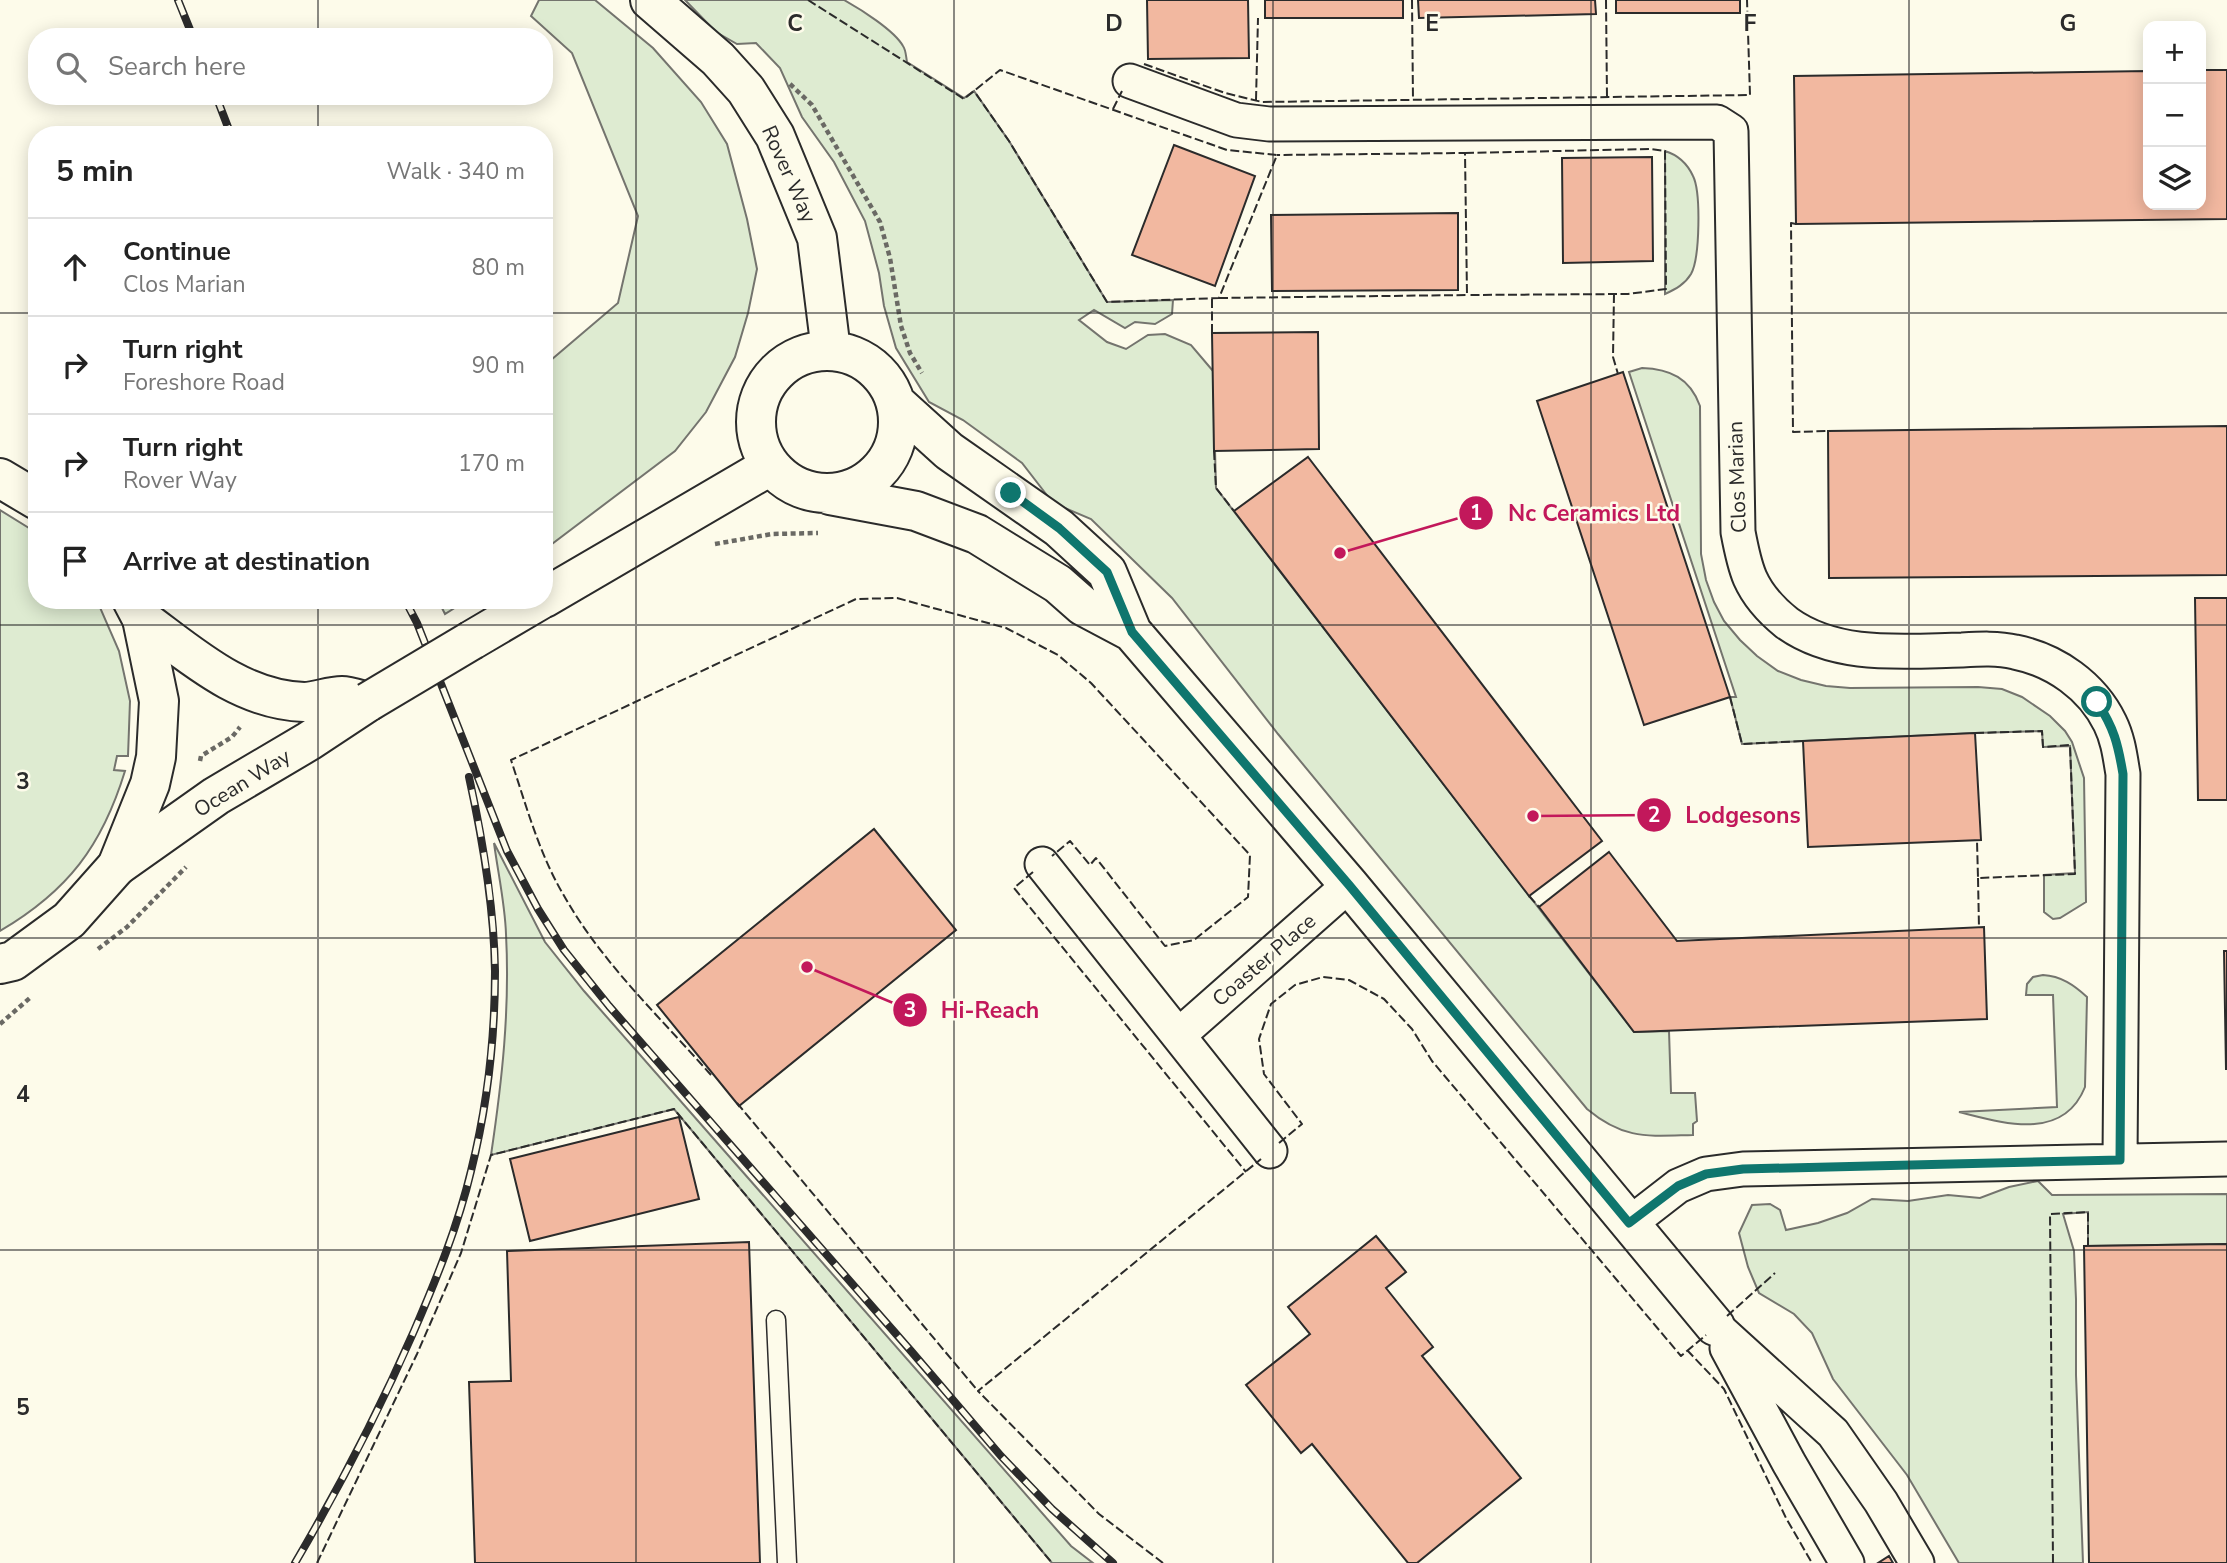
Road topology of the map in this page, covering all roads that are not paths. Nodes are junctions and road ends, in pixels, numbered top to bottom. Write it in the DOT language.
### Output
graph roads {
  1 [pos="650,0"];
  2 [pos="1130,81"];
  3 [pos="831,351"];
  4 [pos="896,402"];
  5 [pos="770,466"];
  6 [pos="0,478"];
  7 [pos="827,494"];
  8 [pos="28,495"];
  9 [pos="553,593"];
  10 [pos="525,609"];
  11 [pos="137,610"];
  12 [pos="1132,632"];
  13 [pos="368,702"];
  14 [pos="1042,864"];
  15 [pos="117,866"];
  16 [pos="1349,885"];
  17 [pos="4,966"];
  18 [pos="1179,1035"];
  19 [pos="1269,1151"];
  20 [pos="2227,1159"];
  21 [pos="2120,1160"];
  22 [pos="1629,1223"];
  23 [pos="776,1320"];
  24 [pos="1715,1326"];
  25 [pos="787,1563"];
  26 [pos="1847,1563"];
  27 [pos="1917,1563"];
  1 -- 3 [label="street, Rover Way"];
  2 -- 21 [label="street, Clos Marian"];
  3 -- 4 [label="street"];
  3 -- 5 [label="street"];
  4 -- 7 [label="street"];
  4 -- 12 [label="street"];
  5 -- 7 [label="street"];
  5 -- 9 [label="street, Ocean Way"];
  6 -- 8 [label="street"];
  7 -- 12 [label="street"];
  10 -- 13 [label="street, Ocean Way, bridge"];
  11 -- 13 [label="street"];
  11 -- 15 [label="street"];
  12 -- 16 [label="street"];
  13 -- 15 [label="street, Ocean Way"];
  14 -- 18 [label="street"];
  15 -- 17 [label="street"];
  16 -- 18 [label="street, Coaster Place"];
  16 -- 22 [label="street"];
  18 -- 19 [label="street"];
  20 -- 21 [label="street"];
  21 -- 22 [label="street"];
  22 -- 24 [label="street"];
  23 -- 25 [label="lane"];
  24 -- 26 [label="street"];
  24 -- 27 [label="street"];
}
